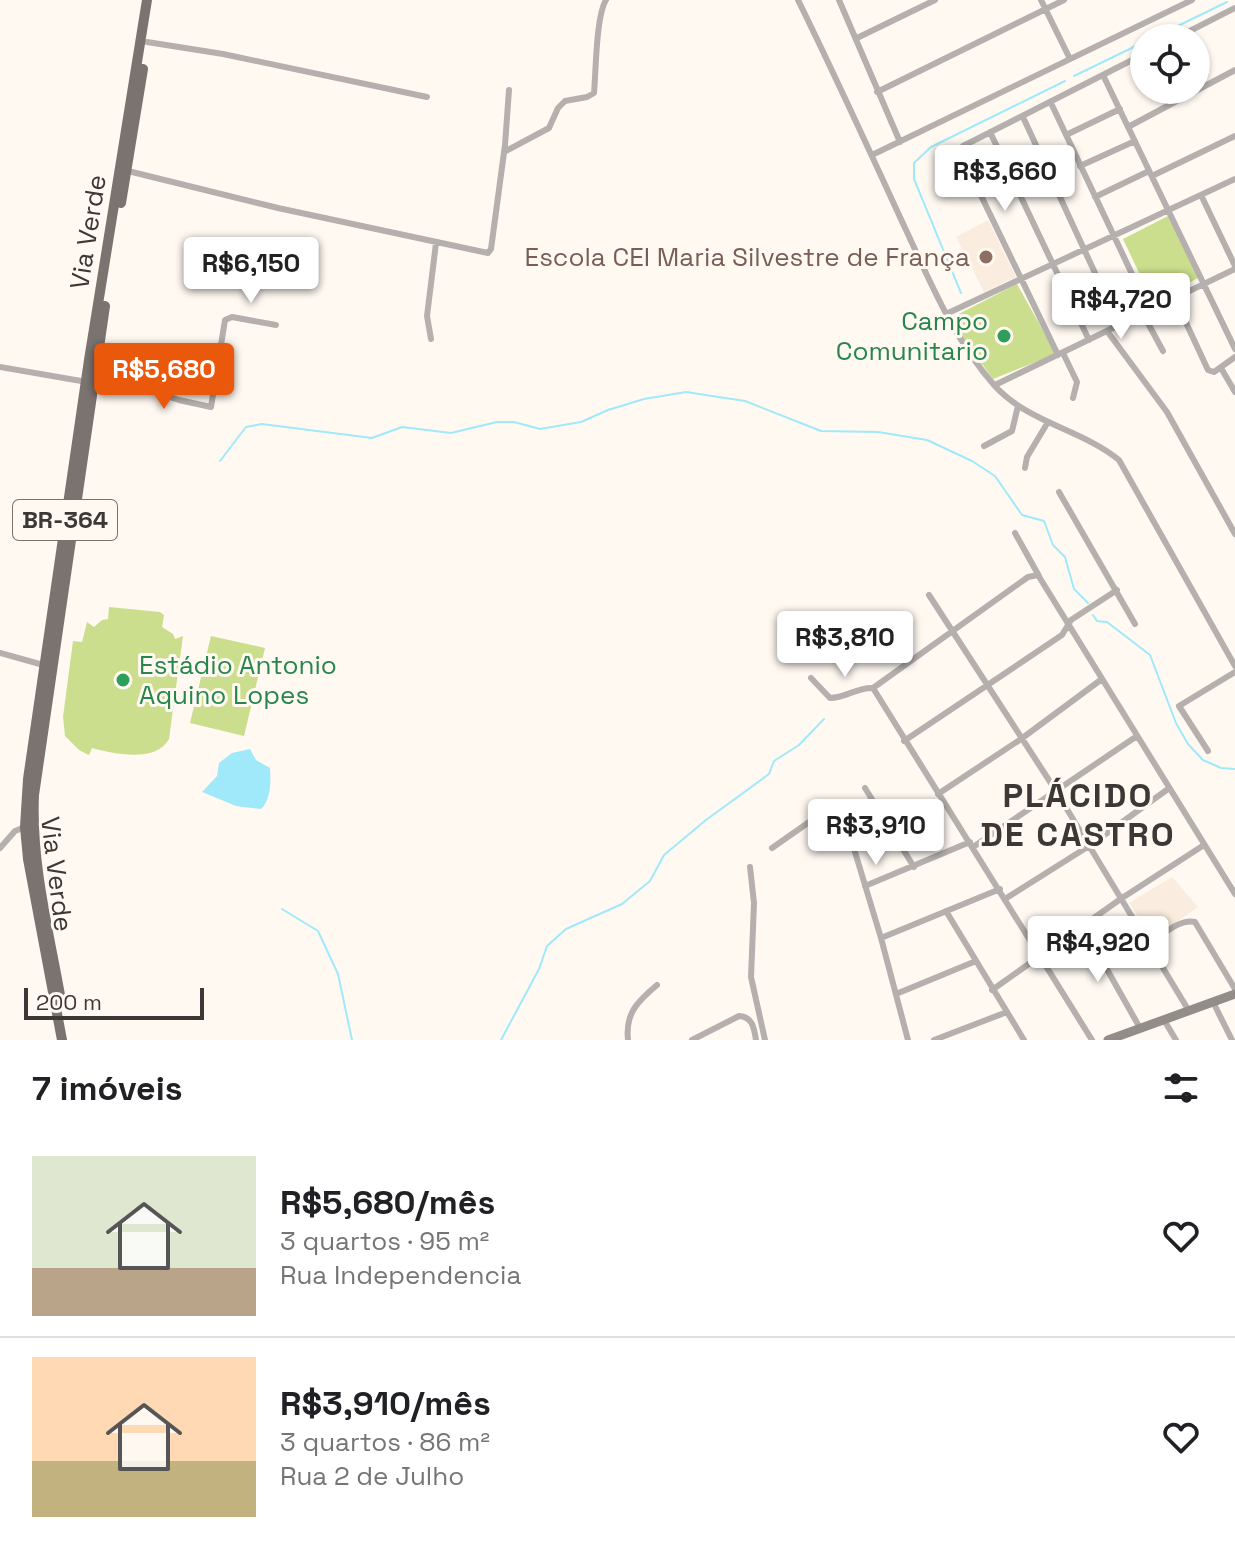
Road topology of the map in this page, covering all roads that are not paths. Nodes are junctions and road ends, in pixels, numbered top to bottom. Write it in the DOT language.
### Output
graph roads {
  1 [pos="147,0"];
  2 [pos="154,0"];
  3 [pos="606,0"];
  4 [pos="798,0"];
  5 [pos="839,0"];
  6 [pos="935,0"];
  7 [pos="1041,0"];
  8 [pos="1064,0"];
  9 [pos="1192,0"];
  10 [pos="1235,8"];
  11 [pos="1046,9"];
  12 [pos="1204,24"];
  13 [pos="857,38"];
  14 [pos="147,42"];
  15 [pos="1070,59"];
  16 [pos="1130,61"];
  17 [pos="1235,70"];
  18 [pos="1103,75"];
  19 [pos="509,90"];
  20 [pos="877,92"];
  21 [pos="427,97"];
  22 [pos="1051,103"];
  23 [pos="1120,109"];
  24 [pos="1023,117"];
  25 [pos="1128,127"];
  26 [pos="990,132"];
  27 [pos="1066,135"];
  28 [pos="1235,136"];
  29 [pos="1135,141"];
  30 [pos="900,142"];
  31 [pos="504,152"];
  32 [pos="872,155"];
  33 [pos="1080,166"];
  34 [pos="128,171"];
  35 [pos="1151,174"];
  36 [pos="1233,180"];
  37 [pos="1235,190"];
  38 [pos="1201,195"];
  39 [pos="1095,197"];
  40 [pos="1168,210"];
  41 [pos="1113,236"];
  42 [pos="436,243"];
  43 [pos="1085,249"];
  44 [pos="1053,264"];
  45 [pos="1235,268"];
  46 [pos="1020,279"];
  47 [pos="1204,284"];
  48 [pos="1175,299"];
  49 [pos="1146,312"];
  50 [pos="946,314"];
  51 [pos="276,325"];
  52 [pos="1119,325"];
  53 [pos="1107,331"];
  54 [pos="431,339"];
  55 [pos="1089,340"];
  56 [pos="1235,349"];
  57 [pos="1163,351"];
  58 [pos="1061,354"];
  59 [pos="1235,357"];
  60 [pos="0,367"];
  61 [pos="1218,370"];
  62 [pos="95,373"];
  63 [pos="87,382"];
  64 [pos="995,385"];
  65 [pos="1235,392"];
  66 [pos="1073,398"];
  67 [pos="1018,406"];
  68 [pos="1048,422"];
  69 [pos="984,446"];
  70 [pos="1025,468"];
  71 [pos="1059,492"];
  72 [pos="1015,533"];
  73 [pos="1235,534"];
  74 [pos="1039,576"];
  75 [pos="1117,590"];
  76 [pos="929,595"];
  77 [pos="1135,624"];
  78 [pos="1068,626"];
  79 [pos="952,629"];
  80 [pos="0,653"];
  81 [pos="1233,656"];
  82 [pos="47,666"];
  83 [pos="1235,669"];
  84 [pos="811,678"];
  85 [pos="1102,679"];
  86 [pos="987,684"];
  87 [pos="873,688"];
  88 [pos="1137,736"];
  89 [pos="1021,739"];
  90 [pos="904,741"];
  91 [pos="1208,751"];
  92 [pos="865,788"];
  93 [pos="1168,789"];
  94 [pos="1056,791"];
  95 [pos="938,794"];
  96 [pos="25,827"];
  97 [pos="971,845"];
  98 [pos="1204,845"];
  99 [pos="1089,846"];
  100 [pos="0,848"];
  101 [pos="772,848"];
  102 [pos="750,867"];
  103 [pos="914,867"];
  104 [pos="865,886"];
  105 [pos="1000,889"];
  106 [pos="1235,894"];
  107 [pos="1122,898"];
  108 [pos="1005,899"];
  109 [pos="946,911"];
  110 [pos="1082,925"];
  111 [pos="881,938"];
  112 [pos="1150,943"];
  113 [pos="1039,956"];
  114 [pos="976,961"];
  115 [pos="657,985"];
  116 [pos="992,990"];
  117 [pos="1235,991"];
  118 [pos="896,994"];
  119 [pos="1213,1002"];
  120 [pos="1189,1011"];
  121 [pos="1007,1012"];
  122 [pos="1164,1020"];
  123 [pos="1140,1028"];
  124 [pos="1113,1039"];
  125 [pos="62,1040"];
  126 [pos="68,1040"];
  127 [pos="628,1040"];
  128 [pos="692,1040"];
  129 [pos="756,1040"];
  130 [pos="765,1040"];
  131 [pos="908,1040"];
  132 [pos="934,1040"];
  133 [pos="1024,1040"];
  134 [pos="1092,1040"];
  135 [pos="1176,1040"];
  136 [pos="1232,1040"];
  1 -- 63 [label="main road, Via Verde / BR-364"];
  2 -- 14 [label="main road, Via Verde / BR-364"];
  3 -- 31 [label="street"];
  4 -- 32 [label="street"];
  5 -- 13 [label="street"];
  6 -- 13 [label="street"];
  7 -- 11 [label="street"];
  8 -- 11 [label="street"];
  9 -- 15 [label="street"];
  10 -- 12 [label="street"];
  11 -- 15 [label="street"];
  11 -- 20 [label="street"];
  13 -- 20 [label="street"];
  14 -- 21 [label="street"];
  14 -- 34 [label="main road, Via Verde / BR-364"];
  15 -- 30 [label="street"];
  16 -- 18 [label="street"];
  17 -- 25 [label="street"];
  18 -- 22 [label="street"];
  18 -- 23 [label="street"];
  19 -- 31 [label="street"];
  20 -- 30 [label="street"];
  22 -- 24 [label="street"];
  22 -- 27 [label="street"];
  23 -- 25 [label="street"];
  23 -- 27 [label="street"];
  24 -- 26 [label="street"];
  24 -- 43 [label="street"];
  25 -- 29 [label="street"];
  26 -- 44 [label="street"];
  26 -- 46 [label="street"];
  27 -- 33 [label="street"];
  28 -- 35 [label="street"];
  29 -- 33 [label="street"];
  29 -- 35 [label="street"];
  30 -- 32 [label="street"];
  31 -- 42 [label="street"];
  32 -- 50 [label="street"];
  33 -- 39 [label="street"];
  34 -- 42 [label="street"];
  34 -- 62 [label="main road, Via Verde / BR-364"];
  35 -- 39 [label="street"];
  35 -- 40 [label="street"];
  36 -- 37 [label="street"];
  36 -- 38 [label="street"];
  38 -- 40 [label="street"];
  38 -- 45 [label="street"];
  39 -- 41 [label="street"];
  40 -- 41 [label="street"];
  40 -- 47 [label="street"];
  41 -- 43 [label="street"];
  41 -- 49 [label="street"];
  42 -- 54 [label="street"];
  43 -- 44 [label="street"];
  43 -- 52 [label="street"];
  44 -- 46 [label="street"];
  44 -- 55 [label="street"];
  45 -- 47 [label="street"];
  46 -- 50 [label="street"];
  46 -- 58 [label="street"];
  47 -- 48 [label="street"];
  47 -- 56 [label="street"];
  48 -- 49 [label="street"];
  48 -- 61 [label="street"];
  49 -- 52 [label="street"];
  49 -- 57 [label="street"];
  50 -- 64 [label="street"];
  51 -- 62 [label="street"];
  52 -- 53 [label="street"];
  53 -- 55 [label="street"];
  53 -- 73 [label="street"];
  55 -- 58 [label="street"];
  58 -- 64 [label="street"];
  58 -- 66 [label="street"];
  59 -- 61 [label="street"];
  60 -- 63 [label="street"];
  61 -- 65 [label="street"];
  62 -- 82 [label="main road, Via Verde / BR-364"];
  63 -- 82 [label="main road, Via Verde / BR-364"];
  64 -- 67 [label="street"];
  67 -- 68 [label="street"];
  67 -- 69 [label="street"];
  68 -- 70 [label="street"];
  68 -- 81 [label="street"];
  71 -- 75 [label="street"];
  72 -- 74 [label="street"];
  74 -- 78 [label="street"];
  74 -- 79 [label="street"];
  75 -- 77 [label="street"];
  75 -- 78 [label="street"];
  76 -- 79 [label="street"];
  78 -- 85 [label="street"];
  78 -- 86 [label="street"];
  79 -- 86 [label="street"];
  79 -- 87 [label="street"];
  80 -- 82 [label="street"];
  81 -- 83 [label="street"];
  82 -- 96 [label="main road, Via Verde / BR-364"];
  82 -- 126 [label="main road, Via Verde / BR-364"];
  83 -- 91 [label="street"];
  84 -- 87 [label="street"];
  85 -- 88 [label="street"];
  85 -- 89 [label="street"];
  86 -- 89 [label="street"];
  86 -- 90 [label="street"];
  87 -- 90 [label="street"];
  88 -- 93 [label="street"];
  88 -- 94 [label="street"];
  89 -- 94 [label="street"];
  89 -- 95 [label="street"];
  90 -- 95 [label="street"];
  92 -- 103 [label="street"];
  93 -- 98 [label="street"];
  93 -- 99 [label="street"];
  94 -- 97 [label="street"];
  94 -- 99 [label="street"];
  95 -- 97 [label="street"];
  96 -- 100 [label="street"];
  96 -- 125 [label="main road, Via Verde / BR-364"];
  97 -- 103 [label="street"];
  97 -- 105 [label="street"];
  98 -- 106 [label="street"];
  98 -- 107 [label="street"];
  99 -- 107 [label="street"];
  99 -- 108 [label="street"];
  101 -- 104 [label="street"];
  102 -- 130 [label="street"];
  103 -- 104 [label="street"];
  104 -- 111 [label="street"];
  105 -- 108 [label="street"];
  105 -- 109 [label="street"];
  107 -- 110 [label="street"];
  107 -- 112 [label="street"];
  108 -- 113 [label="street"];
  109 -- 111 [label="street"];
  109 -- 114 [label="street"];
  110 -- 113 [label="street"];
  110 -- 123 [label="street"];
  111 -- 118 [label="street"];
  112 -- 117 [label="street"];
  112 -- 120 [label="street"];
  113 -- 116 [label="street"];
  113 -- 134 [label="street"];
  114 -- 116 [label="street"];
  114 -- 118 [label="street"];
  115 -- 127 [label="street"];
  116 -- 121 [label="street"];
  117 -- 119 [label="street"];
  118 -- 131 [label="street"];
  119 -- 120 [label="street"];
  119 -- 136 [label="street"];
  120 -- 122 [label="street"];
  121 -- 132 [label="street"];
  121 -- 133 [label="street"];
  122 -- 123 [label="street"];
  122 -- 135 [label="street"];
  123 -- 124 [label="street"];
  128 -- 129 [label="street"];
}
